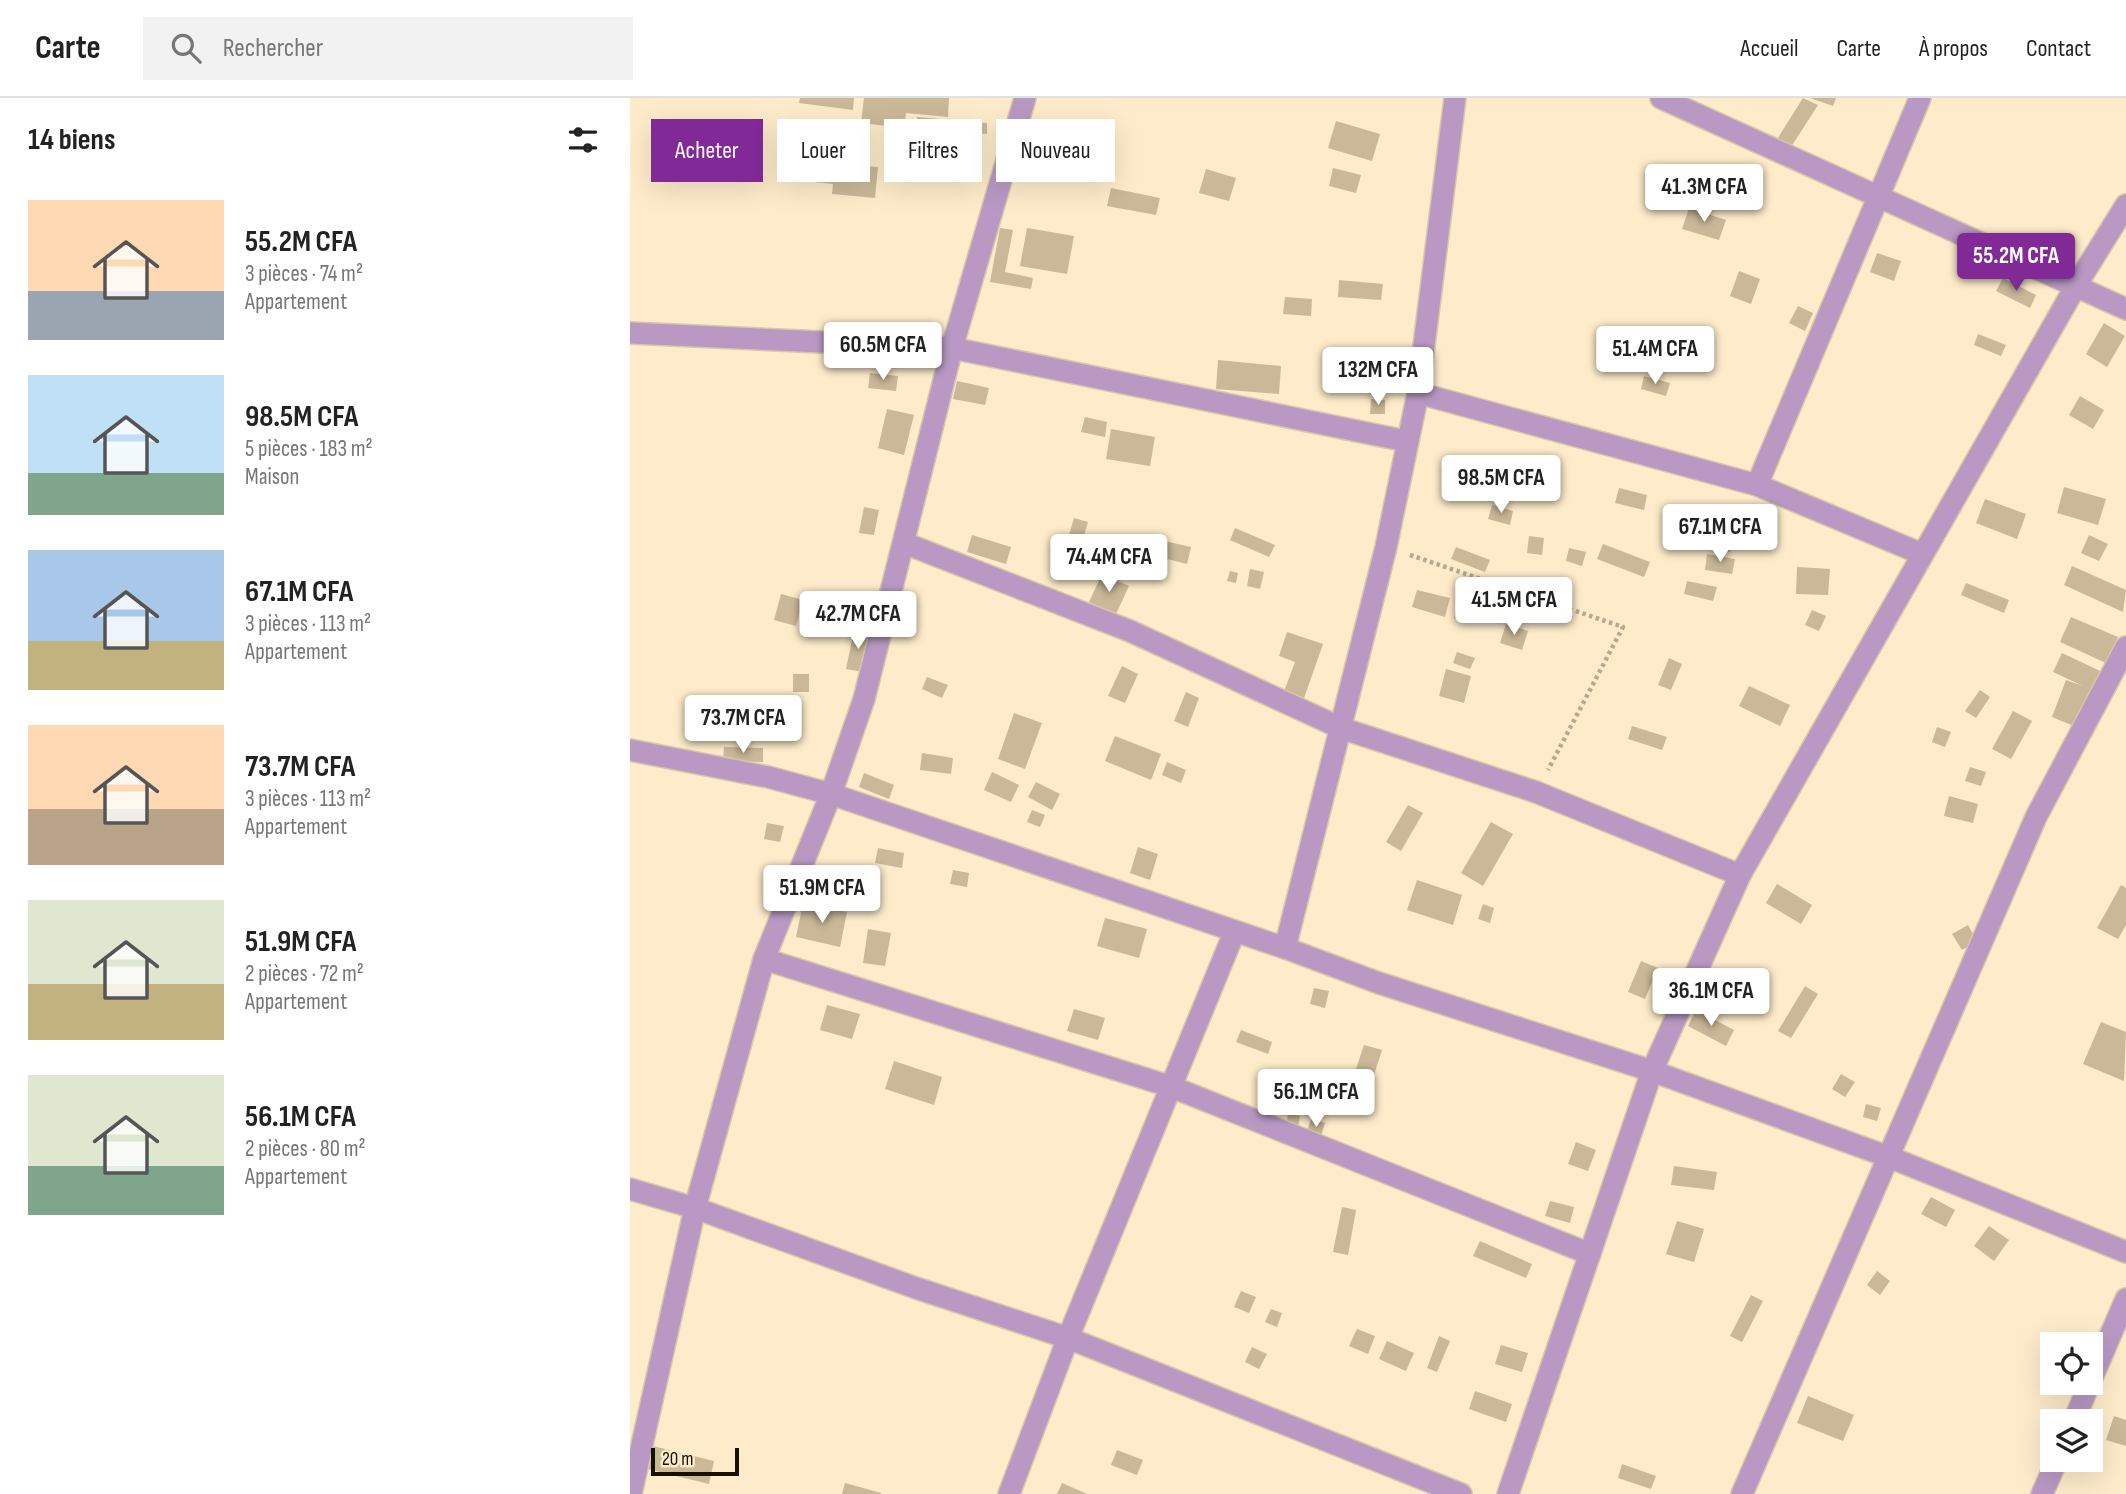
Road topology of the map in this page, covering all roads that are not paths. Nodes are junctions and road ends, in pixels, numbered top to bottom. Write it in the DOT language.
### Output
graph roads {
  1 [pos="1025,98"];
  2 [pos="1455,98"];
  3 [pos="1661,98"];
  4 [pos="1920,98"];
  5 [pos="1879,199"];
  6 [pos="2126,205"];
  7 [pos="2077,284"];
  8 [pos="2126,309"];
  9 [pos="630,333"];
  10 [pos="952,348"];
  11 [pos="1418,393"];
  12 [pos="1406,441"];
  13 [pos="1758,485"];
  14 [pos="904,543"];
  15 [pos="1922,554"];
  16 [pos="2126,647"];
  17 [pos="1341,728"];
  18 [pos="630,750"];
  19 [pos="831,794"];
  20 [pos="1740,875"];
  21 [pos="1234,933"];
  22 [pos="1285,948"];
  23 [pos="764,959"];
  24 [pos="1652,1071"];
  25 [pos="1172,1087"];
  26 [pos="1889,1157"];
  27 [pos="630,1189"];
  28 [pos="695,1208"];
  29 [pos="2126,1252"];
  30 [pos="1590,1254"];
  31 [pos="2126,1299"];
  32 [pos="1068,1338"];
  33 [pos="2103,1353"];
  34 [pos="2052,1472"];
  35 [pos="631,1494"];
  36 [pos="1009,1494"];
  37 [pos="1461,1494"];
  38 [pos="1508,1494"];
  39 [pos="1742,1494"];
  40 [pos="2042,1494"];
  1 -- 10 [label="street"];
  2 -- 11 [label="street"];
  3 -- 5 [label="street"];
  4 -- 5 [label="street"];
  5 -- 7 [label="street"];
  5 -- 13 [label="street"];
  6 -- 7 [label="street"];
  7 -- 8 [label="street"];
  7 -- 15 [label="street"];
  9 -- 10 [label="street"];
  10 -- 12 [label="street"];
  10 -- 14 [label="street"];
  11 -- 12 [label="street"];
  11 -- 13 [label="street"];
  12 -- 17 [label="street"];
  13 -- 15 [label="street"];
  14 -- 17 [label="street"];
  14 -- 19 [label="street"];
  15 -- 20 [label="street"];
  16 -- 26 [label="street"];
  17 -- 20 [label="street"];
  17 -- 22 [label="street"];
  18 -- 19 [label="street"];
  19 -- 21 [label="street"];
  19 -- 23 [label="street"];
  20 -- 24 [label="street"];
  21 -- 22 [label="street"];
  21 -- 25 [label="street"];
  22 -- 24 [label="street"];
  23 -- 25 [label="street"];
  23 -- 28 [label="street"];
  24 -- 26 [label="street"];
  24 -- 30 [label="street"];
  25 -- 30 [label="street"];
  25 -- 32 [label="street"];
  26 -- 29 [label="street"];
  26 -- 39 [label="street"];
  27 -- 28 [label="street"];
  28 -- 32 [label="street"];
  28 -- 35 [label="street"];
  30 -- 38 [label="street"];
  31 -- 33 [label="street"];
  32 -- 36 [label="street"];
  32 -- 37 [label="street"];
  34 -- 40 [label="street"];
}
